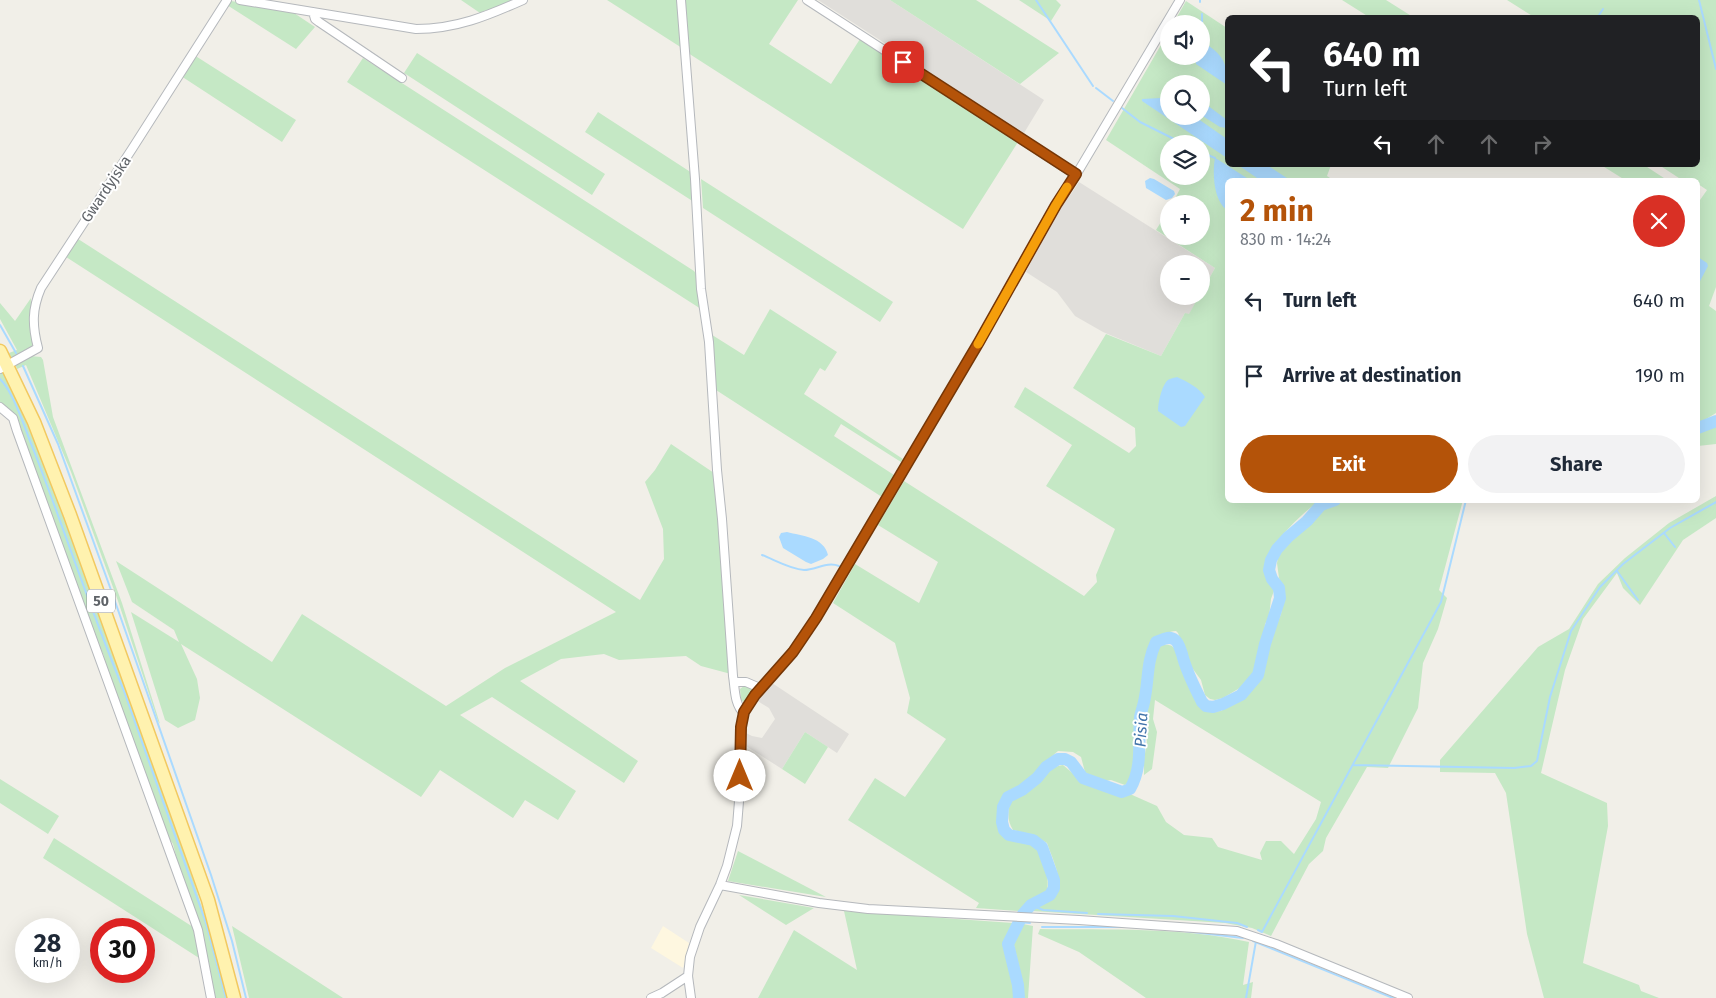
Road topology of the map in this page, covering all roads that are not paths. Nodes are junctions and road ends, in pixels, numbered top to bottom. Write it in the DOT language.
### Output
graph roads {
  1 [pos="227,0"];
  2 [pos="240,0"];
  3 [pos="523,0"];
  4 [pos="681,0"];
  5 [pos="807,0"];
  6 [pos="1180,0"];
  7 [pos="313,12"];
  8 [pos="402,78"];
  9 [pos="1076,174"];
  10 [pos="0,351"];
  11 [pos="4,367"];
  12 [pos="0,407"];
  13 [pos="734,682"];
  14 [pos="760,688"];
  15 [pos="744,712"];
  16 [pos="720,885"];
  17 [pos="688,976"];
  18 [pos="211,998"];
  19 [pos="234,998"];
  20 [pos="651,998"];
  21 [pos="691,998"];
  22 [pos="1408,998"];
  1 -- 11 [label="street, Gwardyjska"];
  2 -- 7 [label="street"];
  3 -- 7 [label="street"];
  4 -- 13 [label="street"];
  5 -- 9 [label="street"];
  6 -- 9 [label="street"];
  7 -- 8 [label="street"];
  9 -- 14 [label="street"];
  10 -- 11 [label="main road, 50"];
  11 -- 19 [label="main road, 50"];
  12 -- 18 [label="street"];
  13 -- 14 [label="street"];
  13 -- 15 [label="street"];
  14 -- 15 [label="street"];
  15 -- 16 [label="street"];
  16 -- 17 [label="street"];
  16 -- 22 [label="street"];
  17 -- 20 [label="street"];
  17 -- 21 [label="street"];
}
